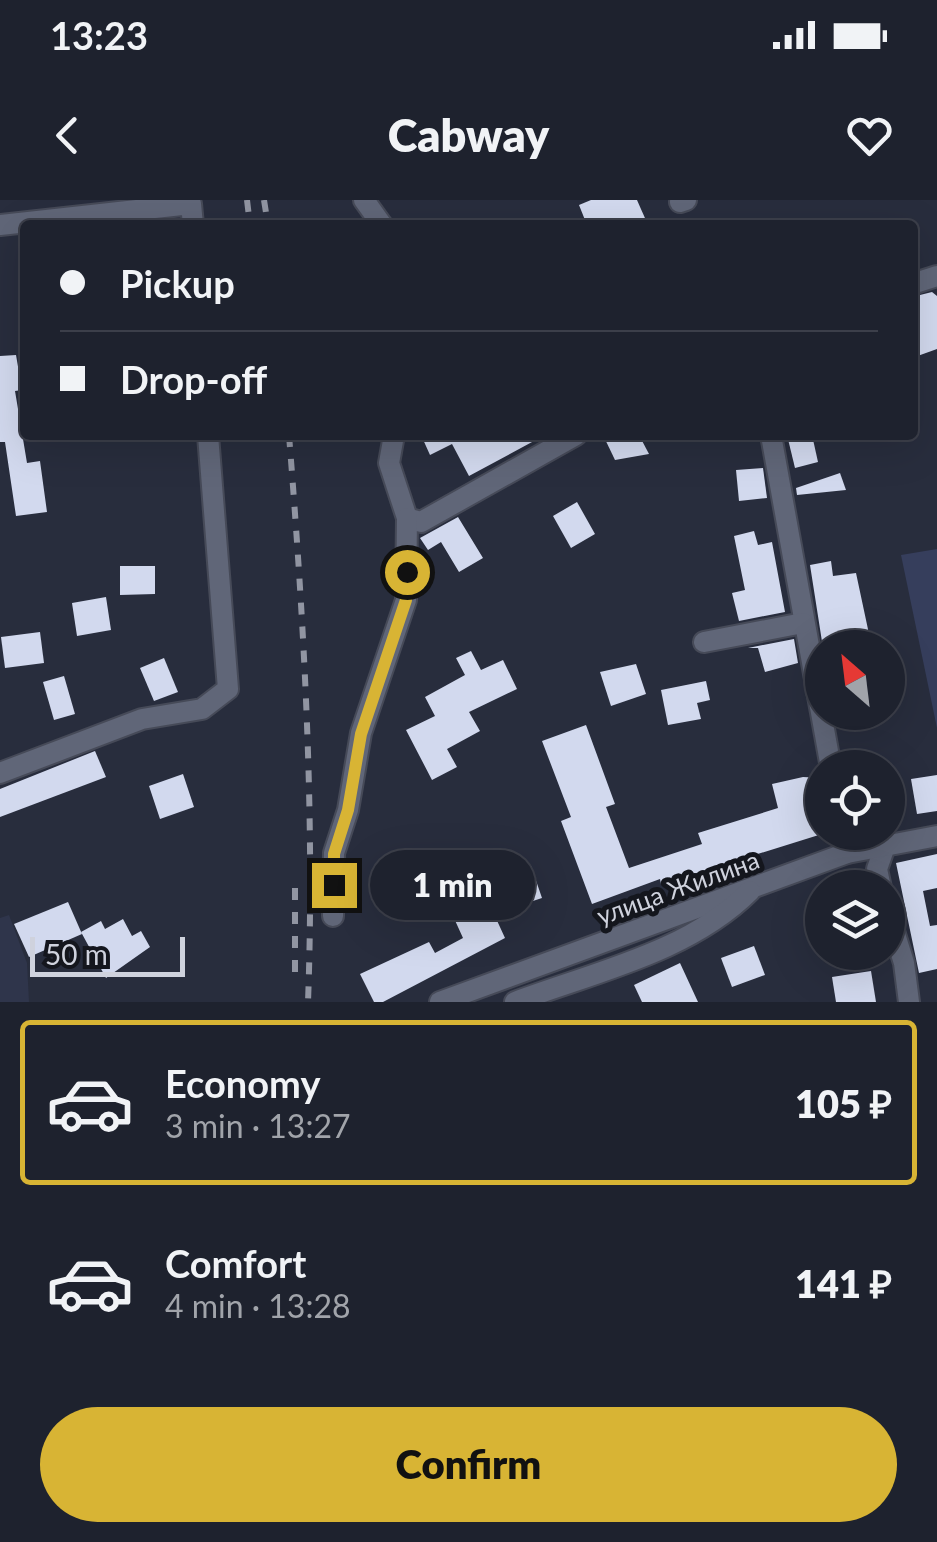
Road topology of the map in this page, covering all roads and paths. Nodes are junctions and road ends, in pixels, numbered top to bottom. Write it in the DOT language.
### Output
graph roads {
  1 [pos="192,214"];
  2 [pos="87,220"];
  3 [pos="208,440"];
  4 [pos="393,440"];
  5 [pos="566,440"];
  6 [pos="772,440"];
  7 [pos="414,520"];
  8 [pos="803,622"];
  9 [pos="704,642"];
  10 [pos="828,750"];
  11 [pos="0,773"];
  12 [pos="937,836"];
  13 [pos="905,842"];
  14 [pos="831,850"];
  15 [pos="754,887"];
  16 [pos="333,916"];
  17 [pos="905,970"];
  18 [pos="440,1002"];
  19 [pos="515,1002"];
  20 [pos="909,1002"];
  1 -- 2 [label="street"];
  3 -- 11 [label="street"];
  4 -- 7 [label="street"];
  5 -- 7 [label="street"];
  6 -- 8 [label="street"];
  7 -- 16 [label="street"];
  8 -- 9 [label="street"];
  8 -- 10 [label="street"];
  12 -- 13 [label="street, улица Жилина"];
  14 -- 15 [label="street, улица Жилина"];
  15 -- 18 [label="street, улица Жилина"];
  15 -- 19 [label="street"];
  17 -- 20 [label="street"];
}
